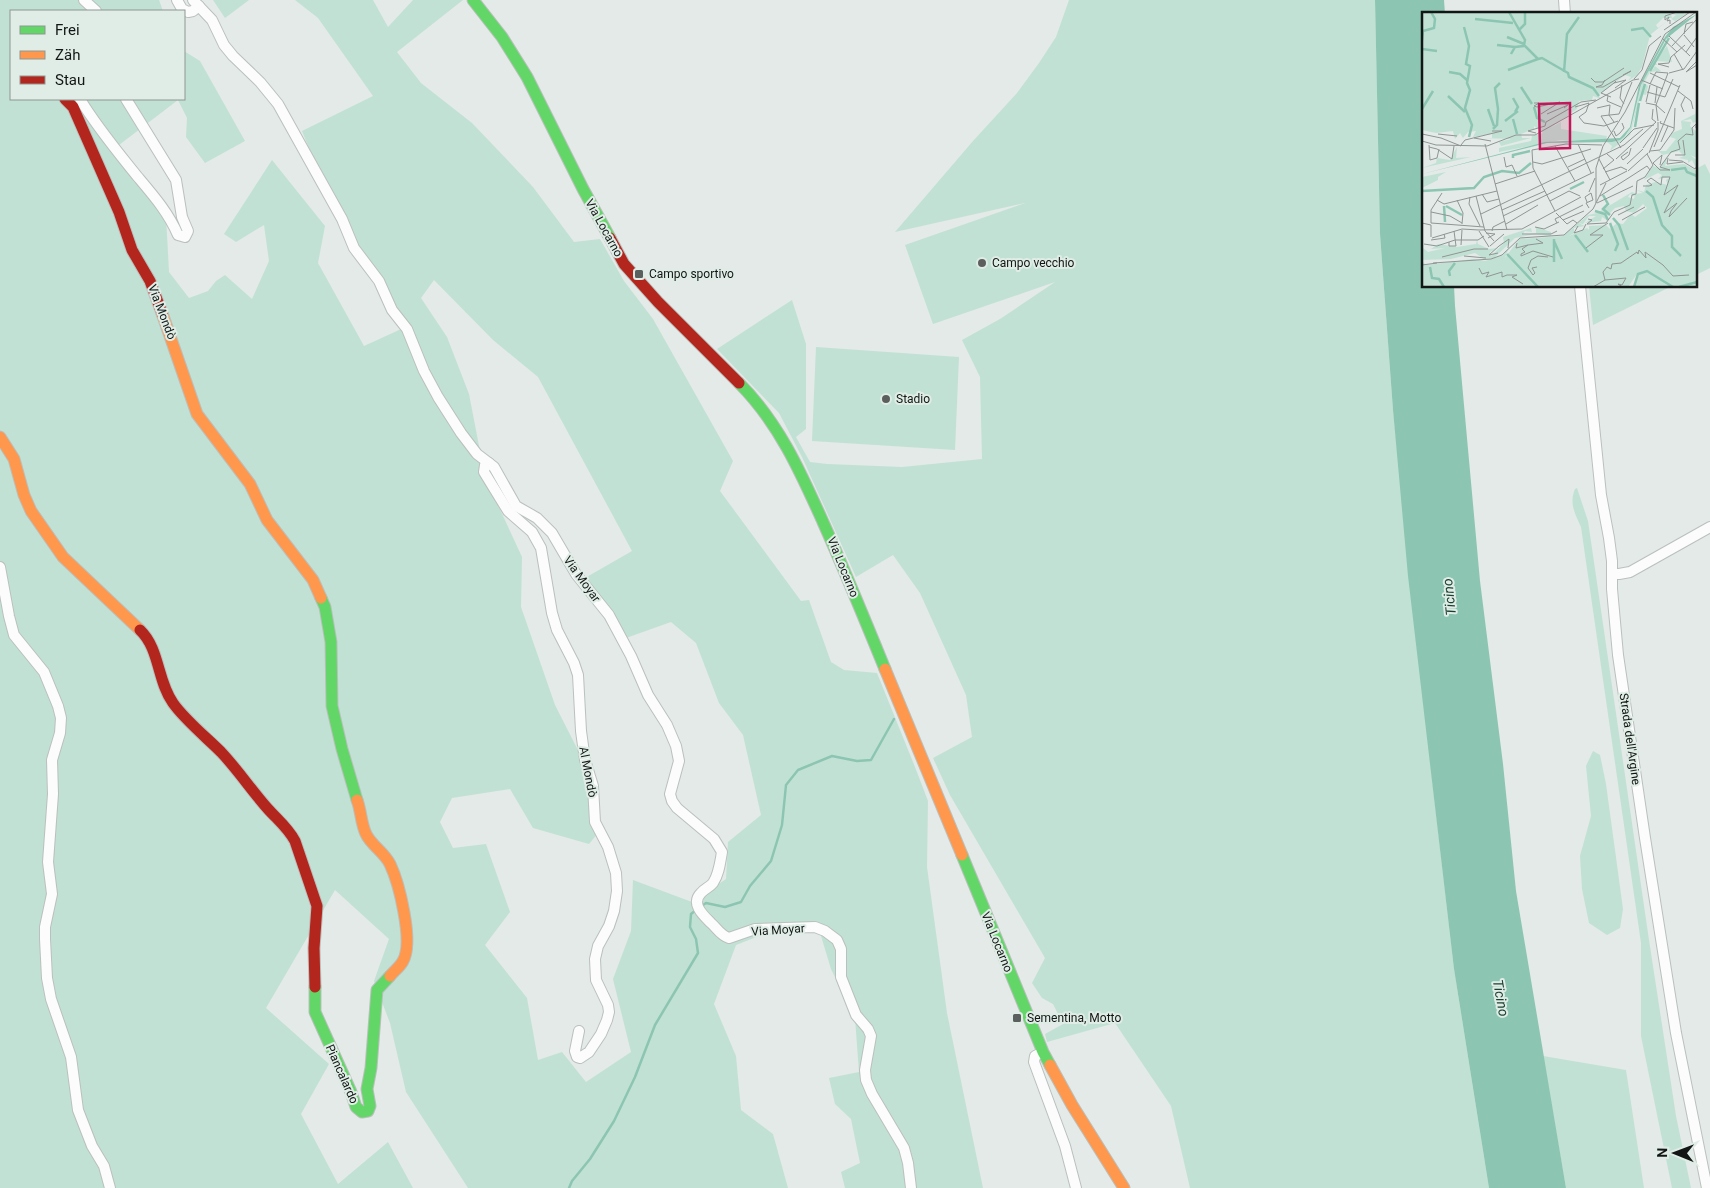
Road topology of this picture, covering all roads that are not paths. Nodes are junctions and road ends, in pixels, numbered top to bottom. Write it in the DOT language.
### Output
graph roads {
  1 [pos="84,0"];
  2 [pos="473,0"];
  3 [pos="196,3"];
  4 [pos="95,10"];
  5 [pos="185,11"];
  6 [pos="66,100"];
  7 [pos="81,100"];
  8 [pos="127,100"];
  9 [pos="1580,288"];
  10 [pos="0,437"];
  11 [pos="489,463"];
  12 [pos="1710,528"];
  13 [pos="0,567"];
  14 [pos="1612,574"];
  15 [pos="406,933"];
  16 [pos="579,1031"];
  17 [pos="1044,1052"];
  18 [pos="110,1188"];
  19 [pos="911,1188"];
  20 [pos="1076,1188"];
  21 [pos="1124,1188"];
  22 [pos="1707,1188"];
  1 -- 4 [label="street"];
  2 -- 17 [label="street, Via Locarno"];
  3 -- 5 [label="street"];
  3 -- 11 [label="street"];
  6 -- 15 [label="street, Via Mondò"];
  7 -- 8 [label="street"];
  9 -- 14 [label="street, Strada dell'Argine"];
  10 -- 15 [label="street, Piancalardo"];
  11 -- 16 [label="street, Al Mondò"];
  11 -- 19 [label="street, Via Moyar"];
  12 -- 14 [label="street"];
  13 -- 18 [label="street"];
  14 -- 22 [label="street, Strada dell'Argine"];
  17 -- 20 [label="street"];
  17 -- 21 [label="street, Via Locarno"];
}
